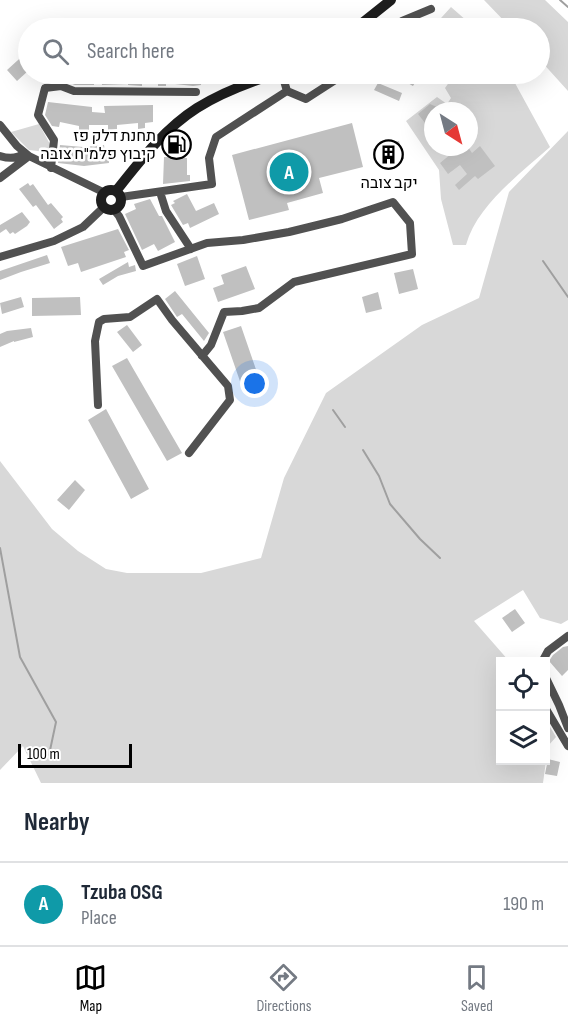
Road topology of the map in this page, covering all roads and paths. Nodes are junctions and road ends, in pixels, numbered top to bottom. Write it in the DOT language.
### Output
graph roads {
  1 [pos="391,0"];
  2 [pos="431,9"];
  3 [pos="370,18"];
  4 [pos="409,18"];
  5 [pos="248,84"];
  6 [pos="285,84"];
  7 [pos="329,84"];
  8 [pos="287,91"];
  9 [pos="196,92"];
  10 [pos="2,129"];
  11 [pos="27,154"];
  12 [pos="0,156"];
  13 [pos="51,168"];
  14 [pos="0,178"];
  15 [pos="160,192"];
  16 [pos="114,194"];
  17 [pos="109,208"];
  18 [pos="191,249"];
  19 [pos="0,257"];
  20 [pos="202,356"];
  21 [pos="98,405"];
  22 [pos="189,453"];
  23 [pos="568,636"];
  24 [pos="545,657"];
  25 [pos="550,686"];
  26 [pos="547,711"];
  27 [pos="568,728"];
  28 [pos="568,746"];
  1 -- 3 [label="street"];
  2 -- 4 [label="street"];
  5 -- 16 [label="street"];
  6 -- 8 [label="street"];
  7 -- 8 [label="street"];
  8 -- 15 [label="street"];
  9 -- 13 [label="street"];
  10 -- 11 [label="street"];
  11 -- 12 [label="street"];
  11 -- 13 [label="street"];
  11 -- 14 [label="street"];
  13 -- 16 [label="street"];
  15 -- 16 [label="street"];
  15 -- 18 [label="street"];
  16 -- 17 [label="street"];
  16 -- 17 [label="street"];
  17 -- 18 [label="street"];
  17 -- 19 [label="street"];
  18 -- 20 [label="street"];
  20 -- 21 [label="street"];
  20 -- 22 [label="street"];
  23 -- 24 [label="street"];
  25 -- 27 [label="street"];
  26 -- 28 [label="street"];
}
